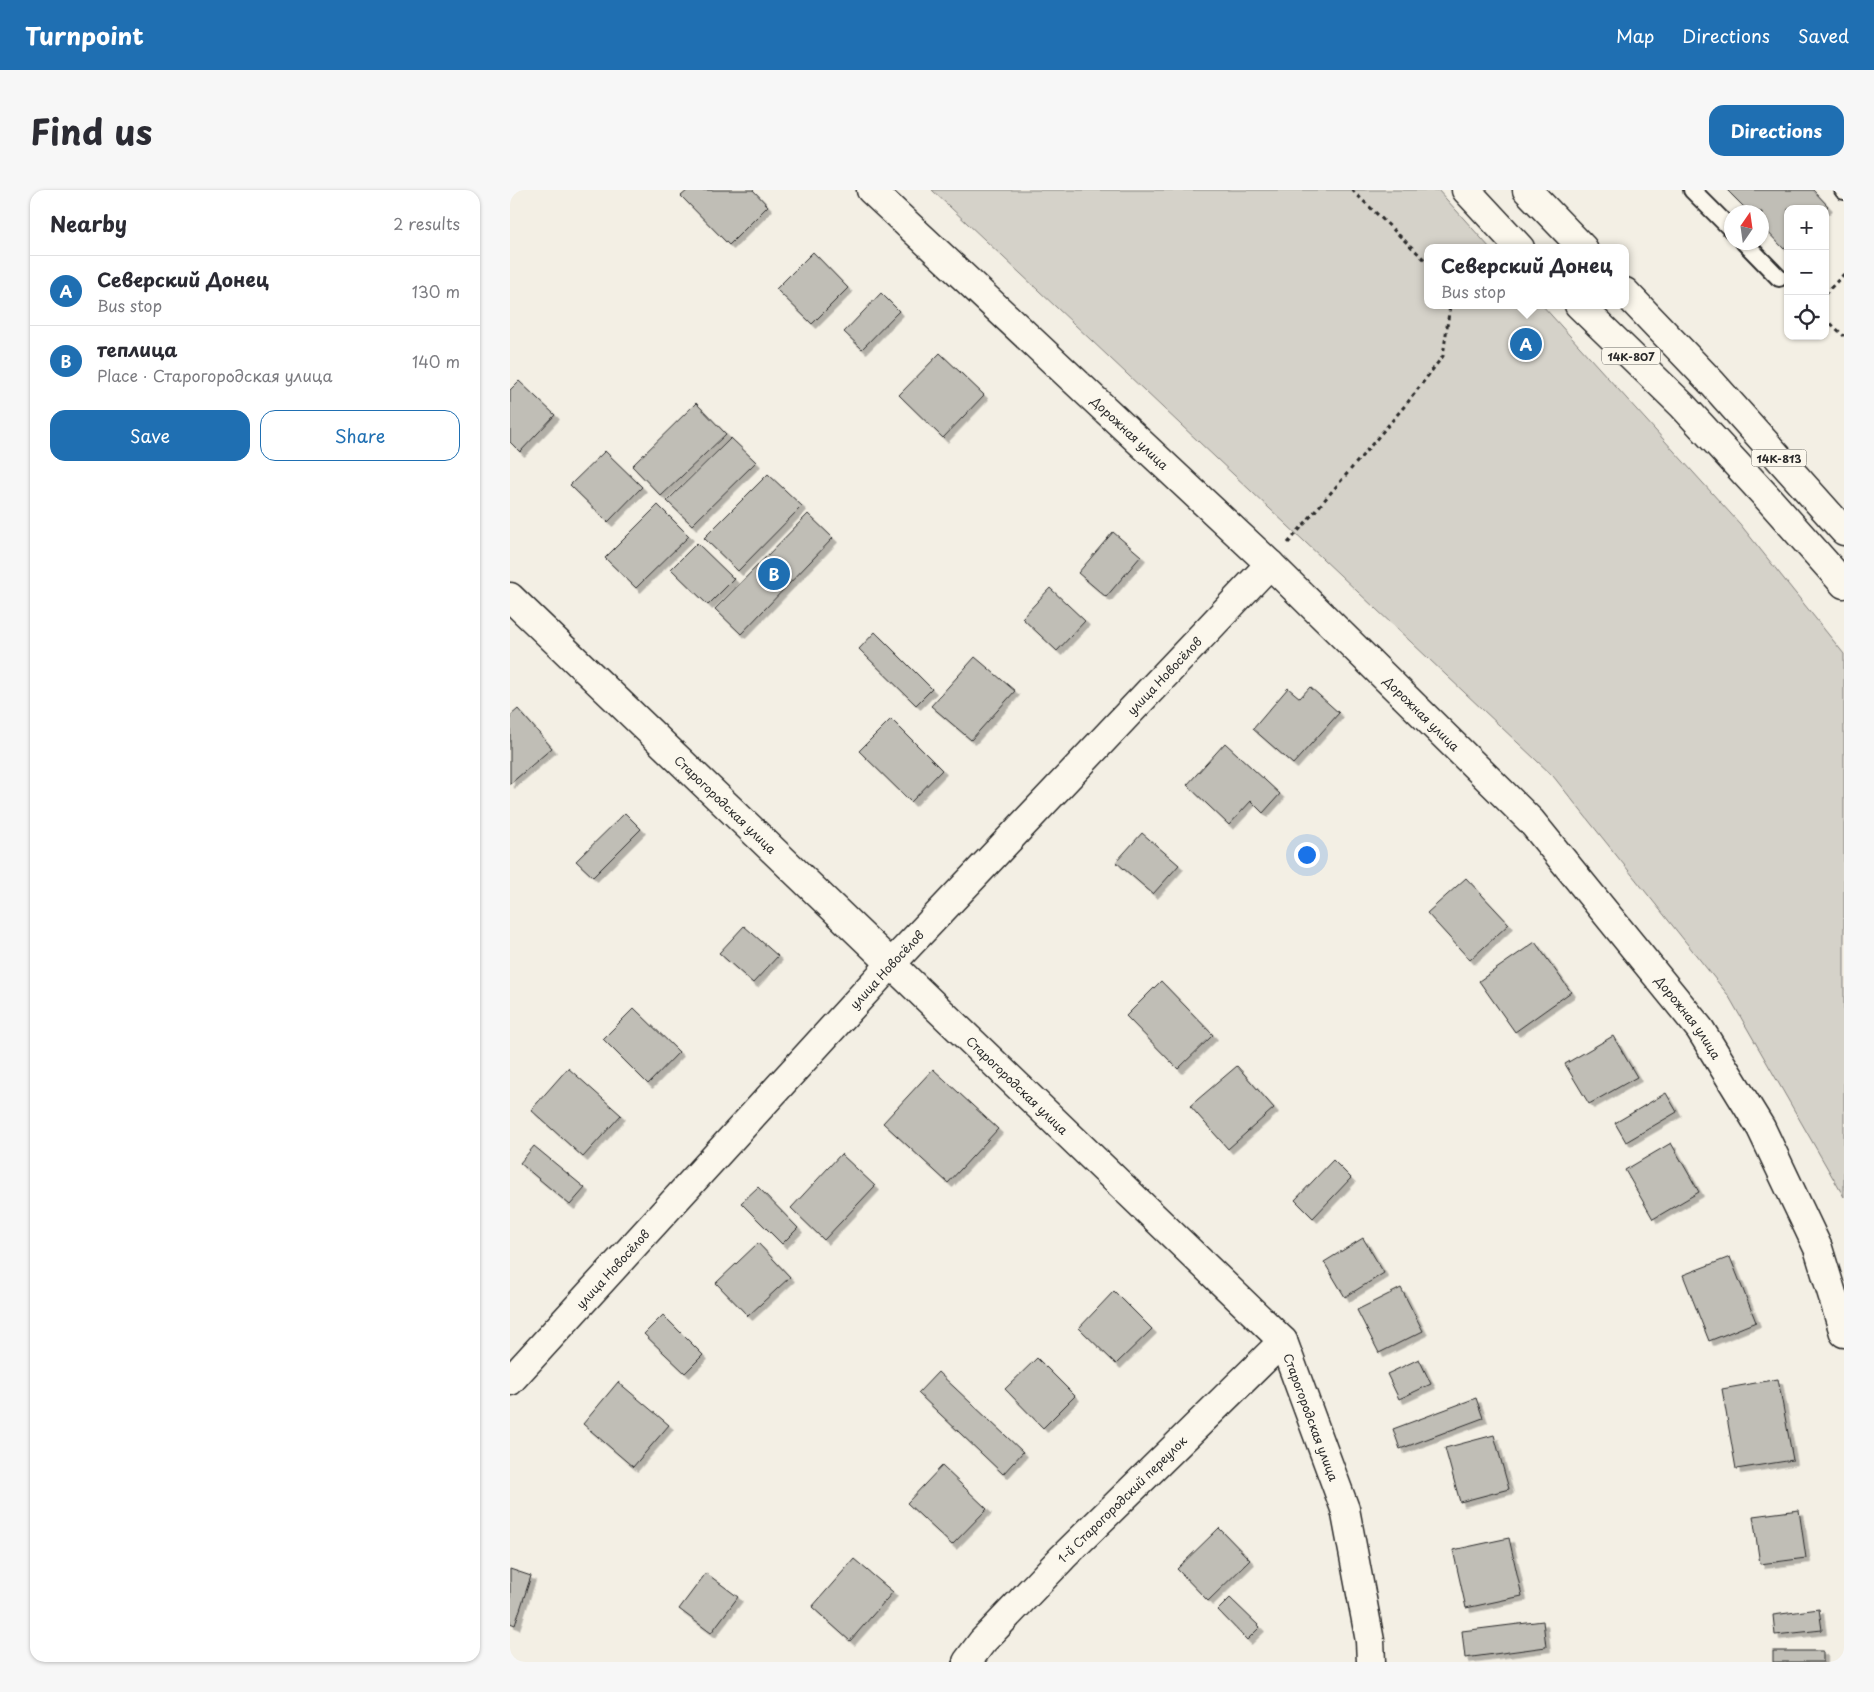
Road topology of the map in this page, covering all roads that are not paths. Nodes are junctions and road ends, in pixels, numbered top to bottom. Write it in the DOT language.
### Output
graph roads {
  1 [pos="871,190"];
  2 [pos="1466,190"];
  3 [pos="1527,190"];
  4 [pos="1692,190"];
  5 [pos="1724,222"];
  6 [pos="1516,244"];
  7 [pos="1579,244"];
  8 [pos="1752,250"];
  9 [pos="1779,278"];
  10 [pos="1629,296"];
  11 [pos="1583,309"];
  12 [pos="1713,384"];
  13 [pos="1683,406"];
  14 [pos="1765,495"];
  15 [pos="1844,531"];
  16 [pos="1270,564"];
  17 [pos="1844,584"];
  18 [pos="510,597"];
  19 [pos="1844,601"];
  20 [pos="891,964"];
  21 [pos="1844,1333"];
  22 [pos="1283,1342"];
  23 [pos="510,1381"];
  24 [pos="967,1662"];
  25 [pos="1371,1662"];
  1 -- 16 [label="street, Дорожная улица"];
  2 -- 6 [label="street"];
  3 -- 7 [label="street"];
  4 -- 5 [label="lane"];
  8 -- 9 [label="lane"];
  10 -- 12 [label="street, 14К-807"];
  11 -- 13 [label="street, 14К-807"];
  12 -- 15 [label="street, 14К-813"];
  13 -- 14 [label="street, 14К-813"];
  14 -- 17 [label="street, 14К-813"];
  14 -- 19 [label="street"];
  16 -- 20 [label="street, улица Новосёлов"];
  16 -- 21 [label="street, Дорожная улица"];
  18 -- 20 [label="street, Старогородская улица"];
  20 -- 22 [label="street, Старогородская улица"];
  20 -- 23 [label="street, улица Новосёлов"];
  22 -- 24 [label="street, 1-й Старогородский переулок"];
  22 -- 25 [label="street, Старогородская улица"];
}
